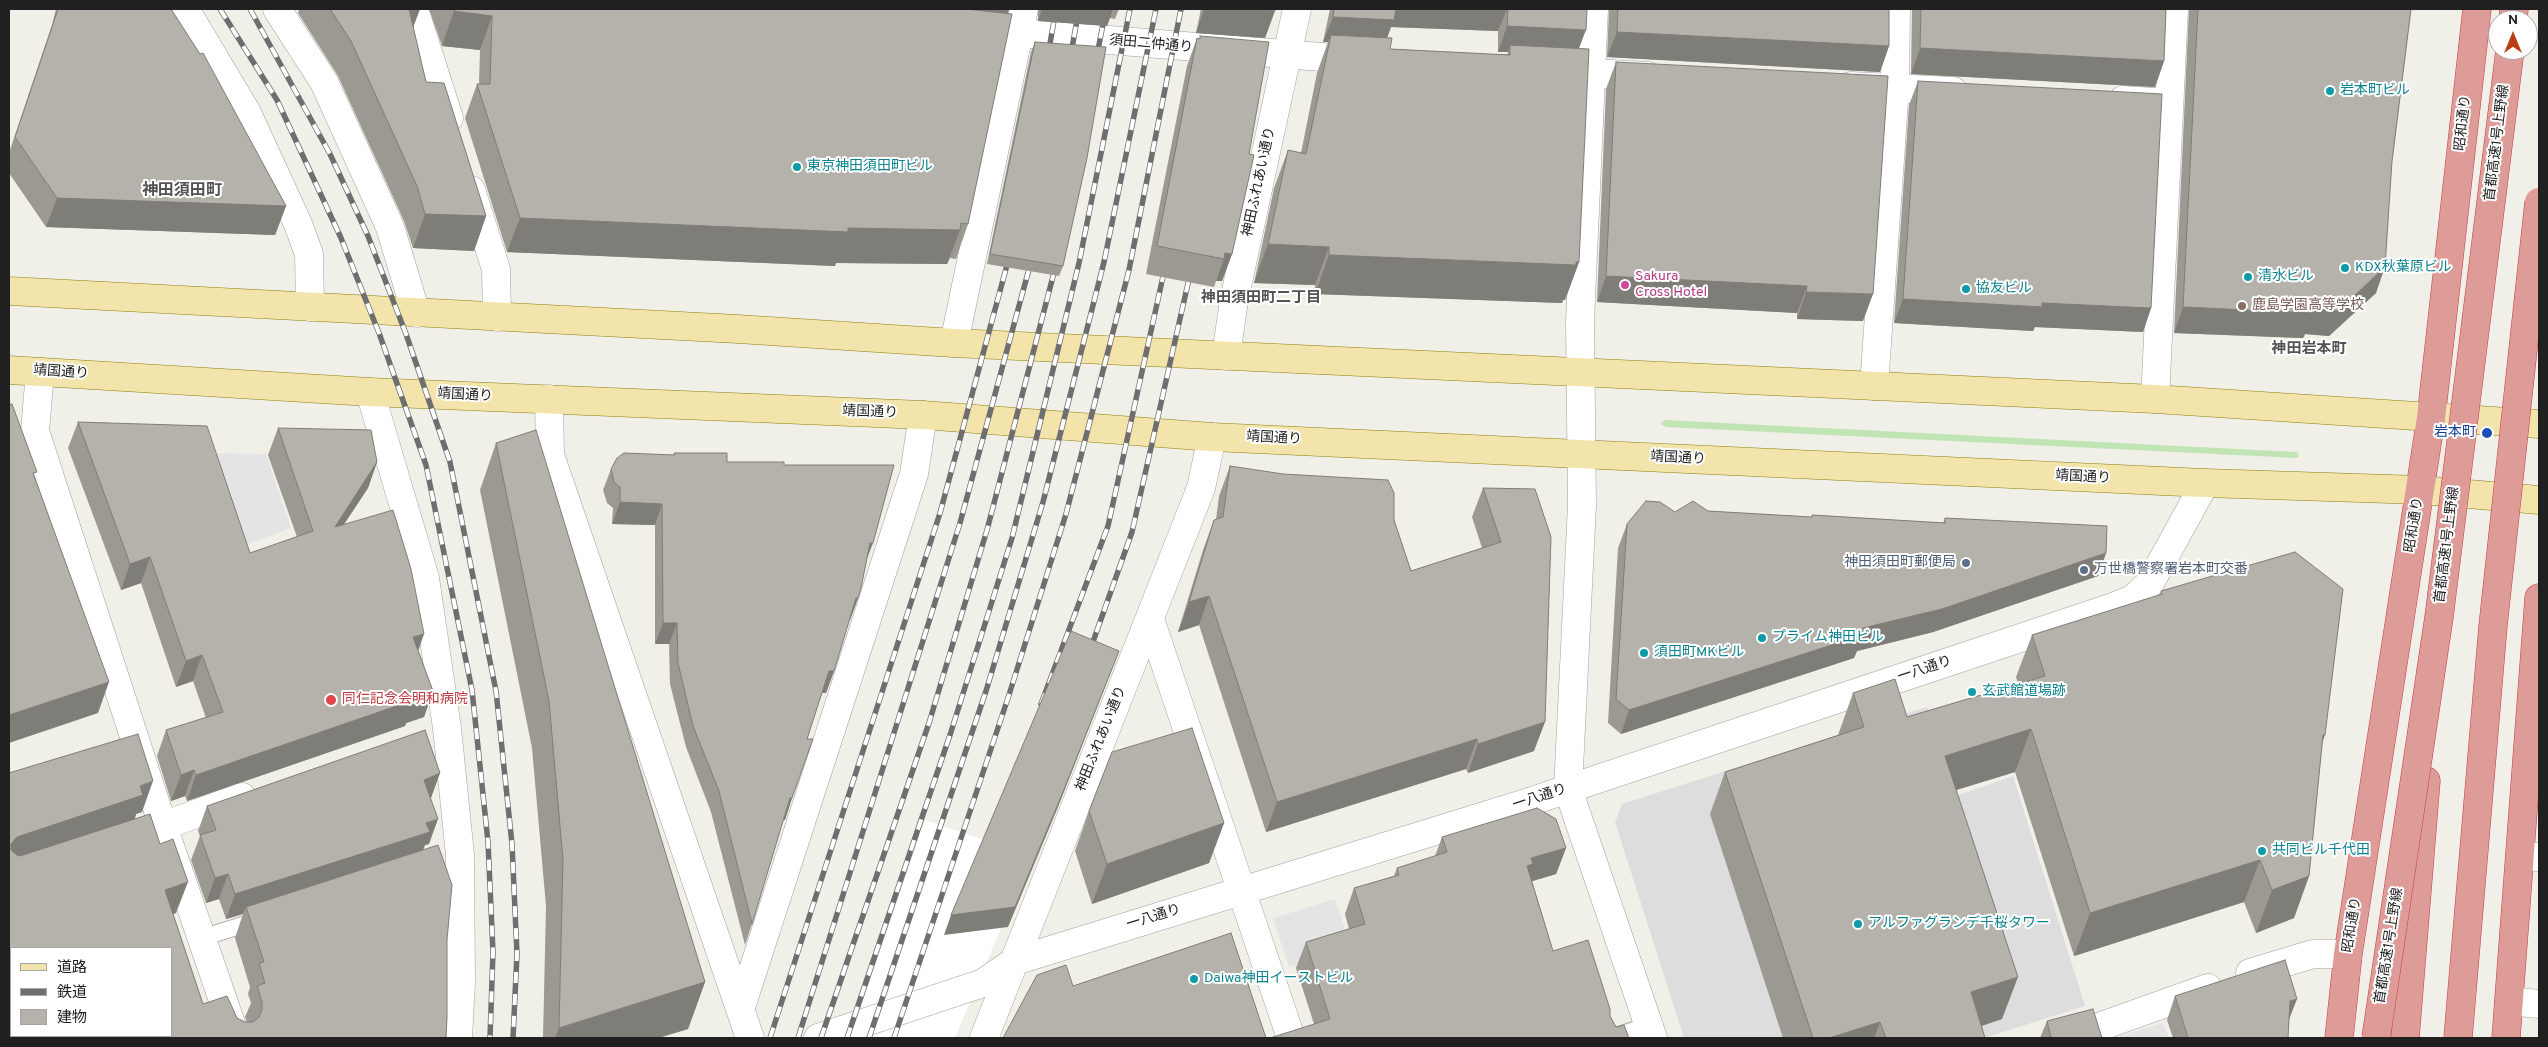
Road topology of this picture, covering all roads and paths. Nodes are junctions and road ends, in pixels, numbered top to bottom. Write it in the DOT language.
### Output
graph roads {
  1 [pos="185,9"];
  2 [pos="277,9"];
  3 [pos="414,9"];
  4 [pos="1297,9"];
  5 [pos="1594,9"];
  6 [pos="1896,9"];
  7 [pos="2174,9"];
  8 [pos="2476,9"];
  9 [pos="1022,22"];
  10 [pos="946,26"];
  11 [pos="1288,56"];
  12 [pos="2509,60"];
  13 [pos="1387,62"];
  14 [pos="1526,70"];
  15 [pos="1590,73"];
  16 [pos="1668,77"];
  17 [pos="1825,85"];
  18 [pos="1895,88"];
  19 [pos="1973,92"];
  20 [pos="2101,99"];
  21 [pos="2169,103"];
  22 [pos="455,139"];
  23 [pos="464,167"];
  24 [pos="2539,202"];
  25 [pos="9,291"];
  26 [pos="310,308"];
  27 [pos="416,313"];
  28 [pos="497,318"];
  29 [pos="954,343"];
  30 [pos="1226,356"];
  31 [pos="9,370"];
  32 [pos="40,372"];
  33 [pos="1581,374"];
  34 [pos="1874,386"];
  35 [pos="370,392"];
  36 [pos="549,399"];
  37 [pos="2155,399"];
  38 [pos="924,415"];
  39 [pos="2431,418"];
  40 [pos="2539,424"];
  41 [pos="1212,436"];
  42 [pos="1583,455"];
  43 [pos="2205,483"];
  44 [pos="2421,490"];
  45 [pos="2539,500"];
  46 [pos="2539,598"];
  47 [pos="2439,617"];
  48 [pos="1150,619"];
  49 [pos="447,728"];
  50 [pos="419,738"];
  51 [pos="268,788"];
  52 [pos="1568,789"];
  53 [pos="154,829"];
  54 [pos="2530,856"];
  55 [pos="1242,890"];
  56 [pos="275,914"];
  57 [pos="201,938"];
  58 [pos="2348,954"];
  59 [pos="1015,961"];
  60 [pos="2509,1001"];
  61 [pos="2539,1004"];
  62 [pos="741,1007"];
  63 [pos="1651,1032"];
  64 [pos="2076,1037"];
  65 [pos="236,1038"];
  66 [pos="458,1038"];
  67 [pos="750,1038"];
  68 [pos="818,1038"];
  69 [pos="984,1038"];
  70 [pos="1291,1038"];
  71 [pos="1610,1038"];
  72 [pos="2339,1038"];
  73 [pos="2376,1038"];
  74 [pos="2405,1038"];
  75 [pos="2458,1038"];
  76 [pos="2506,1038"];
  1 -- 26 [label="street"];
  2 -- 27 [label="street"];
  3 -- 22 [label="street"];
  4 -- 11 [label="street, 神田ふれあい通り"];
  5 -- 15 [label="street"];
  6 -- 18 [label="street"];
  7 -- 21 [label="street"];
  8 -- 39 [label="highway, 昭和通り"];
  9 -- 10 [label="street, 須田二仲通り"];
  9 -- 11 [label="street, 須田二仲通り"];
  9 -- 29 [label="street"];
  11 -- 13 [label="street, 須田二仲通り"];
  11 -- 30 [label="street, 神田ふれあい通り"];
  12 -- 47 [label="highway, 首都高速1号上野線, bridge"];
  14 -- 15 [label="street"];
  15 -- 16 [label="street"];
  15 -- 33 [label="street"];
  17 -- 18 [label="street"];
  18 -- 19 [label="street"];
  18 -- 34 [label="street"];
  20 -- 21 [label="street"];
  21 -- 37 [label="street"];
  23 -- 28 [label="street"];
  24 -- 75 [label="highway, bridge"];
  25 -- 26 [label="main road"];
  26 -- 27 [label="main road"];
  27 -- 28 [label="main road"];
  28 -- 29 [label="main road"];
  29 -- 30 [label="main road"];
  30 -- 33 [label="main road"];
  31 -- 32 [label="main road, 靖国通り"];
  32 -- 35 [label="main road, 靖国通り"];
  32 -- 53 [label="street"];
  33 -- 34 [label="main road"];
  33 -- 42 [label="street"];
  34 -- 37 [label="main road"];
  35 -- 36 [label="main road, 靖国通り"];
  35 -- 49 [label="street"];
  36 -- 38 [label="main road, 靖国通り"];
  36 -- 62 [label="street"];
  37 -- 39 [label="main road"];
  38 -- 41 [label="main road, 靖国通り"];
  38 -- 62 [label="street"];
  39 -- 40 [label="main road"];
  39 -- 44 [label="highway, 昭和通り"];
  41 -- 42 [label="main road, 靖国通り"];
  41 -- 48 [label="street, 神田ふれあい通り"];
  42 -- 43 [label="main road, 靖国通り"];
  42 -- 52 [label="street"];
  43 -- 44 [label="main road, 靖国通り"];
  43 -- 52 [label="street, 一八通り"];
  44 -- 45 [label="main road, 靖国通り"];
  44 -- 58 [label="highway, 昭和通り"];
  46 -- 54 [label="highway"];
  47 -- 73 [label="highway, 首都高速1号上野線, bridge"];
  47 -- 74 [label="highway, bridge"];
  48 -- 55 [label="street"];
  48 -- 59 [label="street, 神田ふれあい通り"];
  49 -- 50 [label="street"];
  49 -- 66 [label="street"];
  51 -- 53 [label="street"];
  52 -- 55 [label="street, 一八通り"];
  52 -- 63 [label="street"];
  53 -- 57 [label="street"];
  54 -- 60 [label="highway"];
  55 -- 59 [label="street, 一八通り"];
  55 -- 70 [label="street"];
  56 -- 57 [label="lane"];
  57 -- 65 [label="street"];
  58 -- 64 [label="street"];
  58 -- 72 [label="highway, 昭和通り"];
  59 -- 68 [label="street, 一八通り"];
  59 -- 69 [label="street, 神田ふれあい通り"];
  60 -- 61 [label="street"];
  60 -- 76 [label="highway"];
  62 -- 67 [label="street"];
  63 -- 71 [label="lane"];
}
